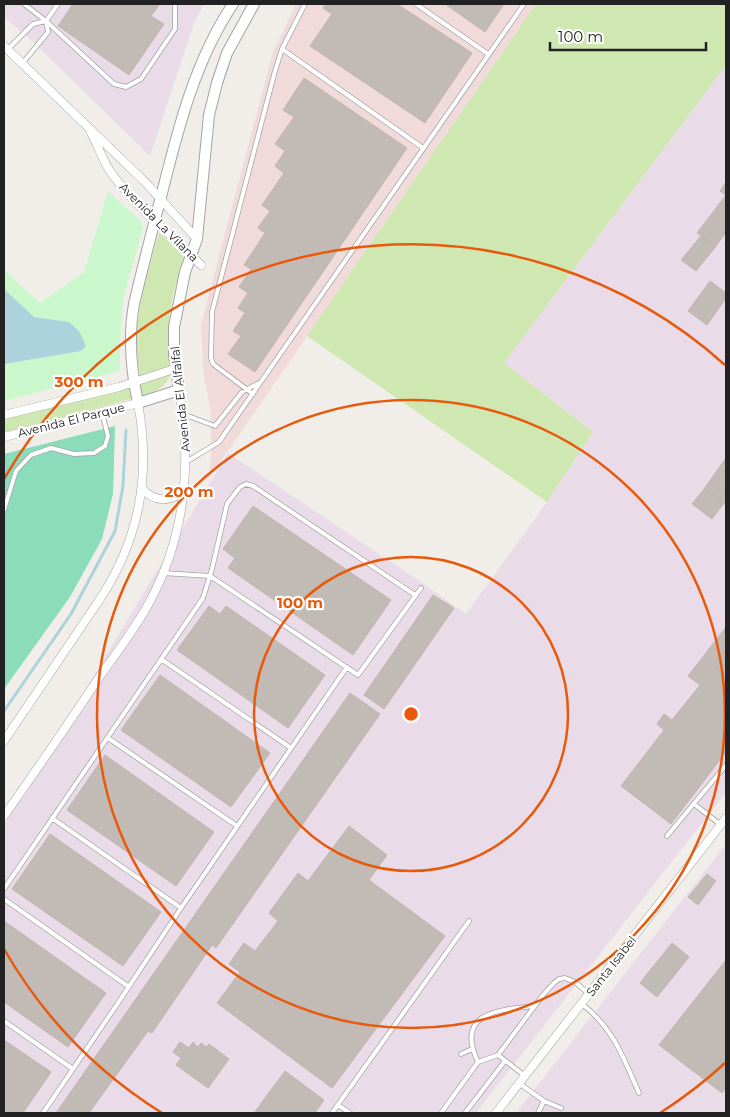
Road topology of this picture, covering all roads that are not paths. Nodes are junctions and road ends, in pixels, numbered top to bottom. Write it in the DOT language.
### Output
graph roads {
  1 [pos="24,4"];
  2 [pos="58,4"];
  3 [pos="175,4"];
  4 [pos="256,4"];
  5 [pos="305,4"];
  6 [pos="416,4"];
  7 [pos="524,4"];
  8 [pos="231,7"];
  9 [pos="46,21"];
  10 [pos="5,48"];
  11 [pos="282,49"];
  12 [pos="488,54"];
  13 [pos="22,64"];
  14 [pos="88,126"];
  15 [pos="423,148"];
  16 [pos="160,198"];
  17 [pos="155,219"];
  18 [pos="197,239"];
  19 [pos="191,254"];
  20 [pos="202,265"];
  21 [pos="176,368"];
  22 [pos="134,382"];
  23 [pos="261,382"];
  24 [pos="247,389"];
  25 [pos="179,390"];
  26 [pos="253,394"];
  27 [pos="138,403"];
  28 [pos="102,413"];
  29 [pos="183,414"];
  30 [pos="4,416"];
  31 [pos="4,437"];
  32 [pos="186,462"];
  33 [pos="142,488"];
  34 [pos="184,488"];
  35 [pos="4,510"];
  36 [pos="163,573"];
  37 [pos="210,576"];
  38 [pos="421,588"];
  39 [pos="415,596"];
  40 [pos="161,659"];
  41 [pos="347,667"];
  42 [pos="108,738"];
  43 [pos="4,741"];
  44 [pos="291,748"];
  45 [pos="726,765"];
  46 [pos="694,804"];
  47 [pos="4,816"];
  48 [pos="52,818"];
  49 [pos="726,818"];
  50 [pos="237,826"];
  51 [pos="720,826"];
  52 [pos="667,836"];
  53 [pos="4,889"];
  54 [pos="4,899"];
  55 [pos="181,908"];
  56 [pos="470,921"];
  57 [pos="129,986"];
  58 [pos="589,994"];
  59 [pos="582,1004"];
  60 [pos="535,1006"];
  61 [pos="4,1021"];
  62 [pos="472,1050"];
  63 [pos="461,1054"];
  64 [pos="498,1055"];
  65 [pos="504,1061"];
  66 [pos="478,1062"];
  67 [pos="73,1068"];
  68 [pos="525,1076"];
  69 [pos="520,1084"];
  70 [pos="639,1093"];
  71 [pos="544,1101"];
  72 [pos="338,1105"];
  73 [pos="561,1108"];
  74 [pos="43,1113"];
  75 [pos="332,1113"];
  76 [pos="350,1113"];
  77 [pos="441,1113"];
  78 [pos="465,1113"];
  79 [pos="496,1113"];
  80 [pos="538,1113"];
  1 -- 9 [label="lane"];
  2 -- 9 [label="lane"];
  3 -- 9 [label="lane"];
  4 -- 18 [label="street, Avenida El Alfalfal"];
  5 -- 11 [label="lane"];
  6 -- 12 [label="lane"];
  7 -- 12 [label="lane"];
  8 -- 16 [label="street"];
  9 -- 10 [label="lane"];
  9 -- 13 [label="lane"];
  10 -- 13 [label="street, Avenida La Vilana"];
  11 -- 15 [label="lane"];
  11 -- 24 [label="lane"];
  12 -- 15 [label="lane"];
  13 -- 14 [label="street, Avenida La Vilana"];
  14 -- 16 [label="street, Avenida La Vilana"];
  14 -- 17 [label="street, Avenida La Vilana"];
  15 -- 23 [label="lane"];
  16 -- 17 [label="street"];
  16 -- 18 [label="street, Avenida La Vilana"];
  17 -- 19 [label="street, Avenida La Vilana"];
  17 -- 22 [label="street"];
  18 -- 19 [label="street, Avenida El Alfalfal"];
  19 -- 20 [label="street, Avenida La Vilana"];
  19 -- 21 [label="street, Avenida El Alfalfal"];
  21 -- 22 [label="street, Avenida El Parque"];
  21 -- 25 [label="street, Avenida El Alfalfal"];
  22 -- 27 [label="street"];
  22 -- 30 [label="street, Avenida El Parque"];
  23 -- 24 [label="lane"];
  23 -- 26 [label="lane"];
  24 -- 26 [label="lane"];
  24 -- 29 [label="lane"];
  25 -- 27 [label="street"];
  25 -- 29 [label="street, Avenida El Alfalfal"];
  26 -- 32 [label="lane"];
  27 -- 28 [label="street, Avenida El Parque"];
  27 -- 33 [label="street"];
  28 -- 31 [label="street, Avenida El Parque"];
  28 -- 35 [label="lane"];
  29 -- 32 [label="street, Avenida El Alfalfal"];
  32 -- 34 [label="street, Avenida El Alfalfal"];
  33 -- 34 [label="street"];
  33 -- 43 [label="street"];
  34 -- 36 [label="street, Avenida El Alfalfal"];
  36 -- 37 [label="lane"];
  36 -- 47 [label="street, Avenida El Alfalfal"];
  37 -- 39 [label="lane"];
  37 -- 40 [label="lane"];
  37 -- 41 [label="lane"];
  38 -- 39 [label="lane"];
  39 -- 41 [label="lane"];
  40 -- 42 [label="lane"];
  40 -- 44 [label="lane"];
  41 -- 44 [label="lane"];
  42 -- 48 [label="lane"];
  42 -- 50 [label="lane"];
  44 -- 50 [label="lane"];
  45 -- 46 [label="lane"];
  46 -- 51 [label="lane"];
  46 -- 52 [label="lane"];
  48 -- 53 [label="lane"];
  48 -- 55 [label="lane"];
  49 -- 51 [label="street, Santa Isabel"];
  50 -- 55 [label="lane"];
  51 -- 58 [label="street, Santa Isabel"];
  54 -- 57 [label="lane"];
  55 -- 57 [label="lane"];
  56 -- 72 [label="lane"];
  57 -- 67 [label="lane"];
  58 -- 59 [label="street, Santa Isabel"];
  58 -- 60 [label="lane"];
  59 -- 68 [label="street, Santa Isabel"];
  59 -- 70 [label="lane"];
  60 -- 62 [label="lane"];
  60 -- 64 [label="lane"];
  61 -- 67 [label="lane"];
  62 -- 63 [label="lane"];
  62 -- 66 [label="lane"];
  64 -- 65 [label="lane"];
  64 -- 66 [label="lane"];
  65 -- 68 [label="lane"];
  65 -- 78 [label="lane"];
  66 -- 77 [label="lane"];
  67 -- 74 [label="lane"];
  68 -- 69 [label="street, Santa Isabel"];
  69 -- 71 [label="lane"];
  69 -- 79 [label="street, Santa Isabel"];
  71 -- 73 [label="lane"];
  71 -- 80 [label="lane"];
  72 -- 75 [label="lane"];
  72 -- 76 [label="lane"];
}
